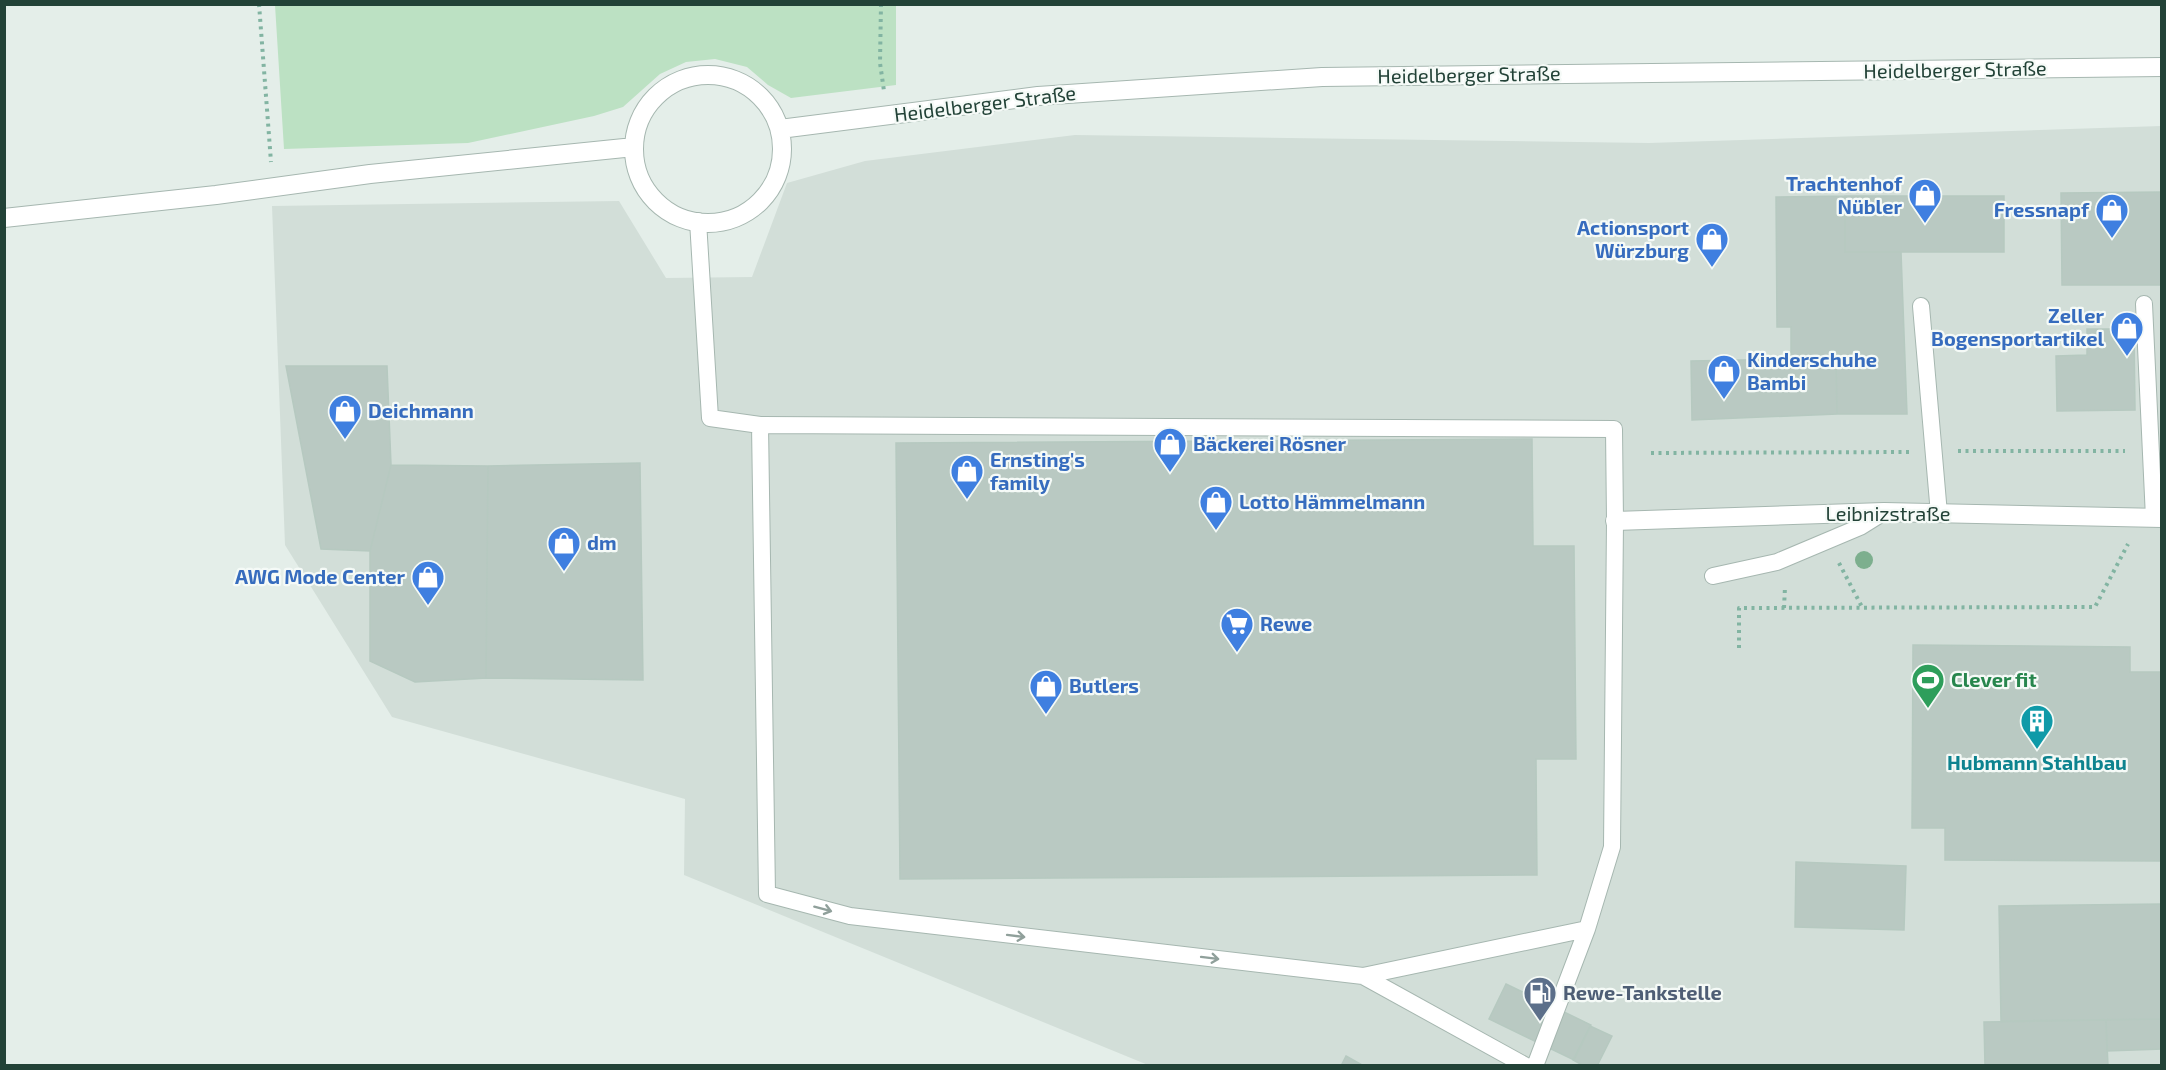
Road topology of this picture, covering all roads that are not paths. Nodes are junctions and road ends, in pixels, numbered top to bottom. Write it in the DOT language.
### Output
graph roads {
  1 [pos="2162,67"];
  2 [pos="780,129"];
  3 [pos="634,147"];
  4 [pos="4,218"];
  5 [pos="698,221"];
  6 [pos="2144,304"];
  7 [pos="1921,306"];
  8 [pos="760,425"];
  9 [pos="1884,512"];
  10 [pos="1939,514"];
  11 [pos="2158,518"];
  12 [pos="1615,521"];
  13 [pos="1713,576"];
  14 [pos="1587,929"];
  15 [pos="1363,976"];
  16 [pos="1526,1065"];
  17 [pos="1535,1065"];
  1 -- 2 [label="street, Heidelberger Straße"];
  2 -- 3 [label="street"];
  2 -- 5 [label="street"];
  3 -- 4 [label="street"];
  3 -- 5 [label="street"];
  5 -- 8 [label="lane"];
  6 -- 11 [label="lane"];
  7 -- 10 [label="lane"];
  8 -- 12 [label="lane"];
  8 -- 15 [label="lane, one-way"];
  9 -- 10 [label="street, Leibnizstraße"];
  9 -- 12 [label="street, Leibnizstraße"];
  9 -- 13 [label="lane"];
  10 -- 11 [label="street, Leibnizstraße"];
  12 -- 14 [label="lane"];
  14 -- 15 [label="lane"];
  14 -- 17 [label="lane"];
  15 -- 16 [label="lane"];
}
